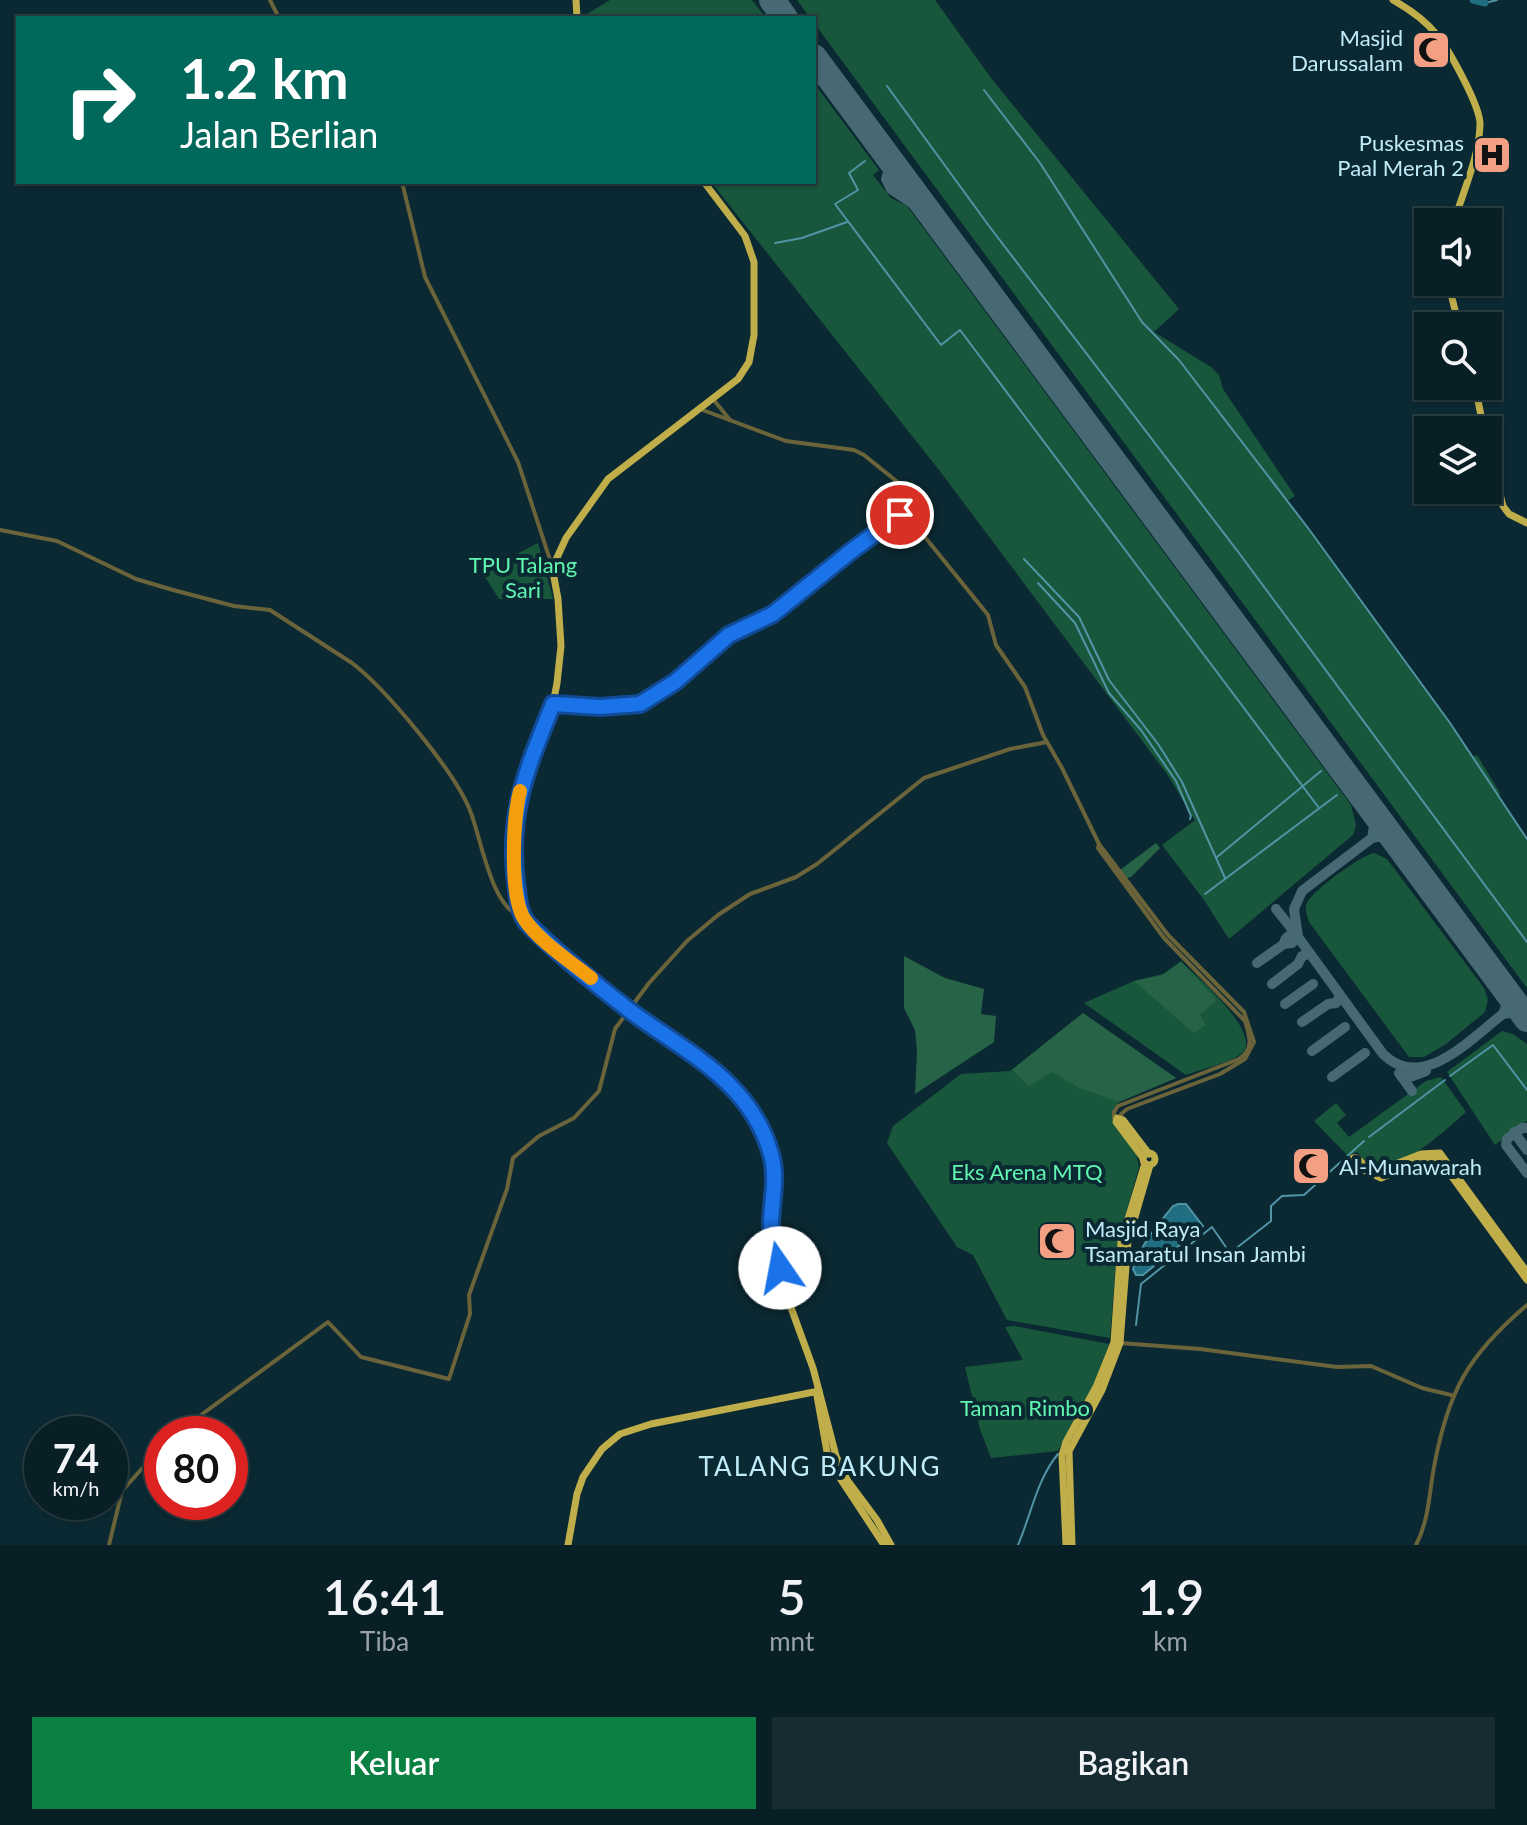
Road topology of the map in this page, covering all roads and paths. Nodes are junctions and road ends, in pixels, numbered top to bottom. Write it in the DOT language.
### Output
graph roads {
  1 [pos="1393,0"];
  2 [pos="402,184"];
  3 [pos="706,184"];
  4 [pos="1458,208"];
  5 [pos="713,399"];
  6 [pos="700,409"];
  7 [pos="731,422"];
  8 [pos="1502,500"];
  9 [pos="911,510"];
  10 [pos="1527,523"];
  11 [pos="0,530"];
  12 [pos="553,572"];
  13 [pos="553,704"];
  14 [pos="1047,742"];
  15 [pos="522,917"];
  16 [pos="629,1009"];
  17 [pos="1119,1121"];
  18 [pos="1147,1160"];
  19 [pos="1397,1167"];
  20 [pos="1527,1272"];
  21 [pos="1527,1280"];
  22 [pos="1527,1305"];
  23 [pos="1120,1343"];
  24 [pos="817,1389"];
  25 [pos="1099,1389"];
  26 [pos="1451,1395"];
  27 [pos="200,1416"];
  28 [pos="144,1466"];
  29 [pos="109,1545"];
  30 [pos="568,1545"];
  31 [pos="884,1545"];
  32 [pos="891,1545"];
  33 [pos="1069,1545"];
  34 [pos="1416,1545"];
  1 -- 4 [label="highway"];
  2 -- 12 [label="street"];
  3 -- 5 [label="highway"];
  5 -- 6 [label="highway"];
  5 -- 7 [label="street"];
  6 -- 7 [label="street"];
  6 -- 12 [label="highway"];
  7 -- 9 [label="street"];
  8 -- 10 [label="highway"];
  9 -- 13 [label="street"];
  9 -- 14 [label="street"];
  11 -- 15 [label="street"];
  12 -- 13 [label="highway"];
  13 -- 15 [label="highway"];
  14 -- 16 [label="street"];
  14 -- 17 [label="street"];
  15 -- 16 [label="highway"];
  16 -- 24 [label="highway"];
  16 -- 27 [label="street"];
  17 -- 18 [label="highway"];
  18 -- 23 [label="highway"];
  18 -- 25 [label="highway"];
  19 -- 19 [label="highway"];
  19 -- 20 [label="highway"];
  19 -- 21 [label="highway"];
  22 -- 26 [label="street"];
  23 -- 25 [label="highway"];
  23 -- 26 [label="street"];
  24 -- 30 [label="highway"];
  24 -- 31 [label="highway"];
  24 -- 32 [label="highway"];
  25 -- 33 [label="highway"];
  26 -- 34 [label="street"];
  28 -- 29 [label="street"];
}
